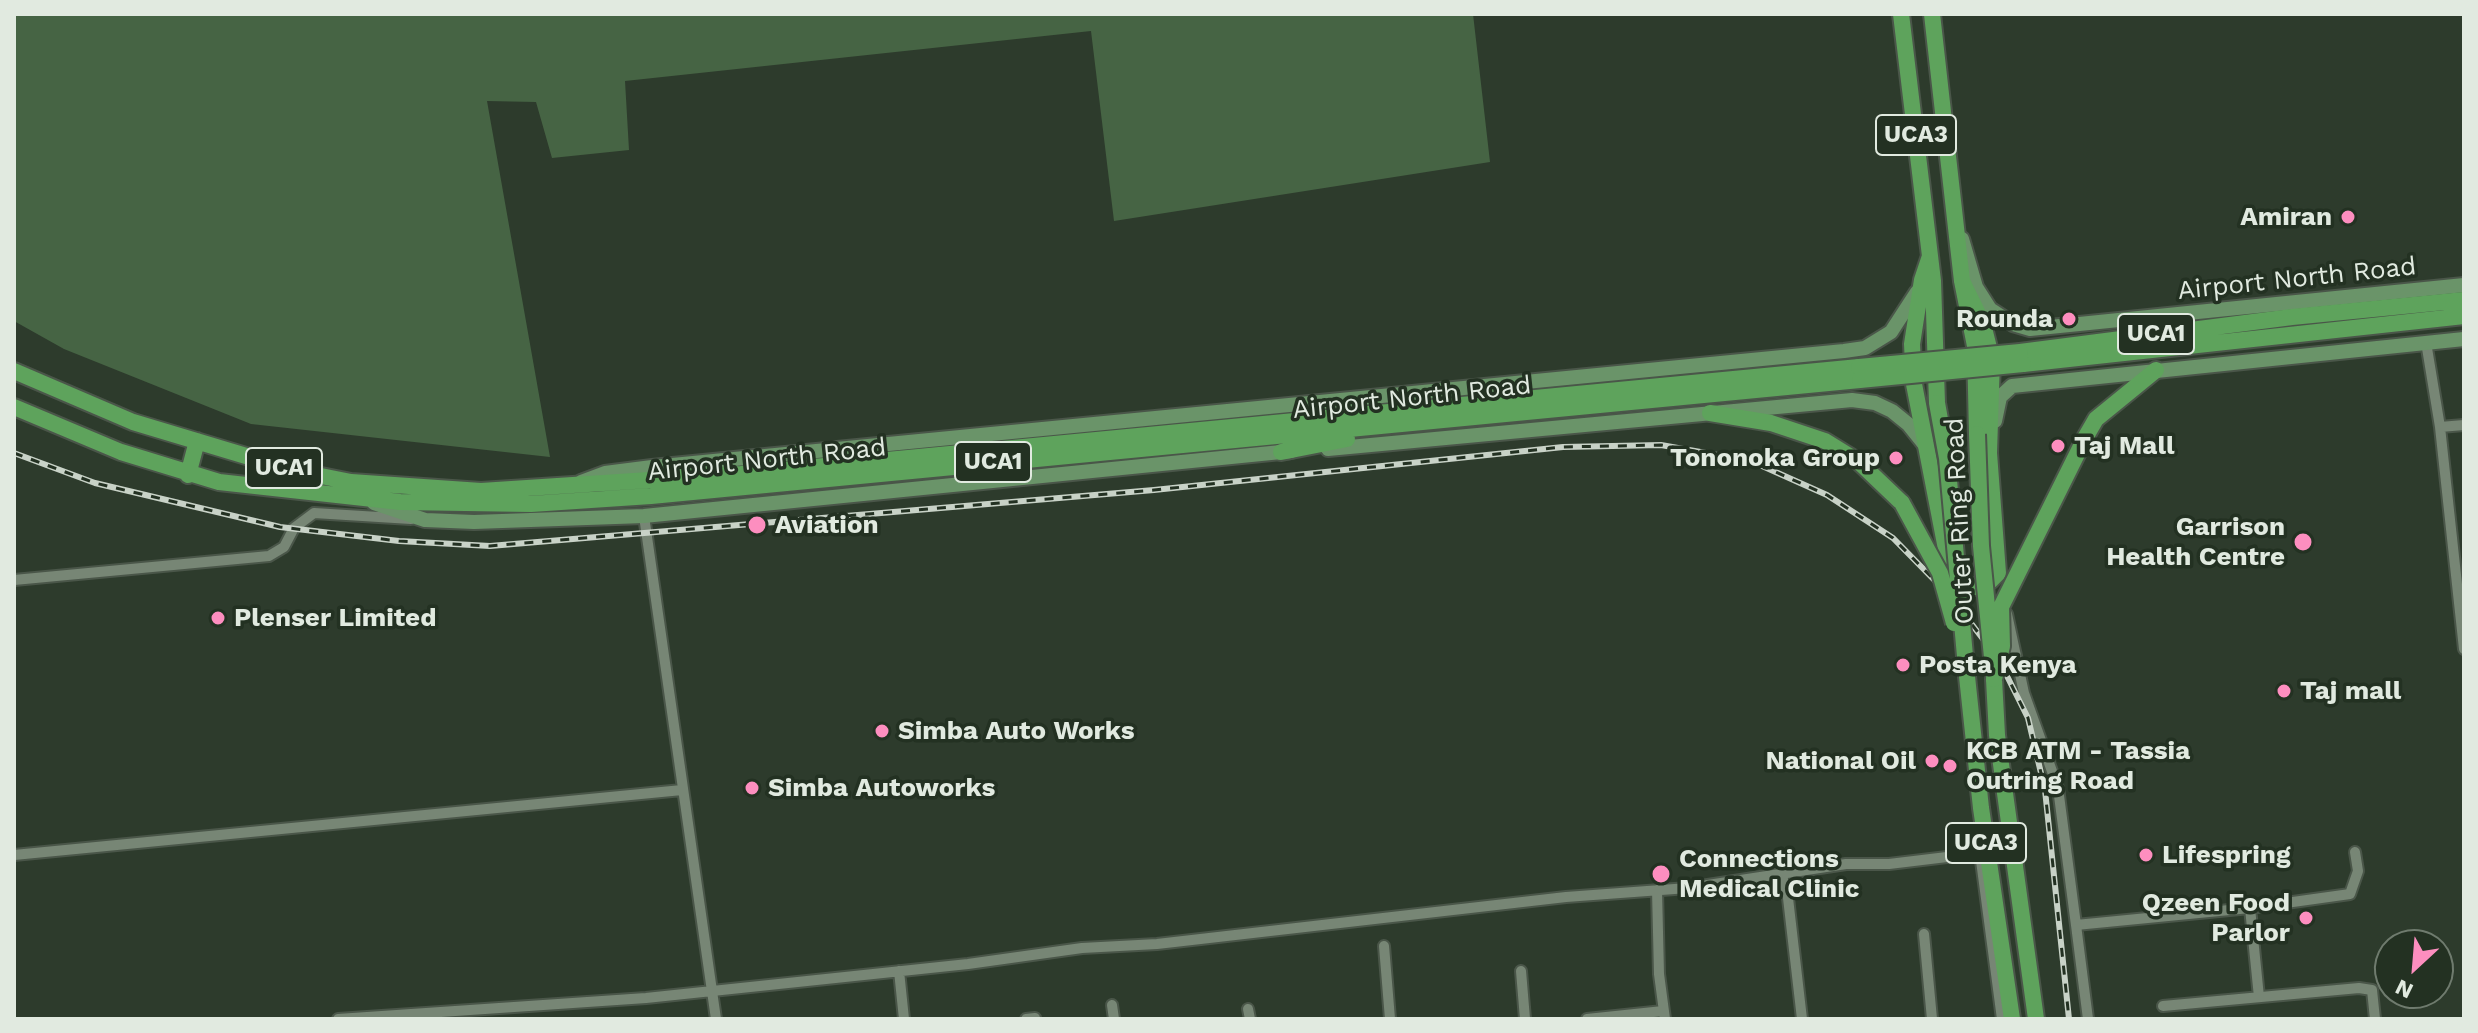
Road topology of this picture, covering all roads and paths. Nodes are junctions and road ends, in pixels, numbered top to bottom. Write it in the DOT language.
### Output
graph roads {
  1 [pos="1901,14"];
  2 [pos="1932,14"];
  3 [pos="1958,227"];
  4 [pos="1930,256"];
  5 [pos="1922,280"];
  6 [pos="1962,281"];
  7 [pos="2464,285"];
  8 [pos="2464,300"];
  9 [pos="2464,316"];
  10 [pos="2293,325"];
  11 [pos="2464,339"];
  12 [pos="2426,342"];
  13 [pos="2156,370"];
  14 [pos="14,371"];
  15 [pos="1622,394"];
  16 [pos="14,407"];
  17 [pos="1710,413"];
  18 [pos="1422,422"];
  19 [pos="2464,425"];
  20 [pos="2440,427"];
  21 [pos="197,441"];
  22 [pos="1924,444"];
  23 [pos="1281,452"];
  24 [pos="1989,453"];
  25 [pos="188,475"];
  26 [pos="572,486"];
  27 [pos="363,498"];
  28 [pos="644,516"];
  29 [pos="425,520"];
  30 [pos="1998,573"];
  31 [pos="14,580"];
  32 [pos="2464,649"];
  33 [pos="1966,667"];
  34 [pos="1994,679"];
  35 [pos="682,790"];
  36 [pos="2355,852"];
  37 [pos="14,855"];
  38 [pos="1781,872"];
  39 [pos="1657,890"];
  40 [pos="2250,908"];
  41 [pos="2076,925"];
  42 [pos="1924,934"];
  43 [pos="1384,946"];
  44 [pos="899,971"];
  45 [pos="1521,971"];
  46 [pos="712,990"];
  47 [pos="2259,997"];
  48 [pos="1112,1005"];
  49 [pos="2163,1006"];
  50 [pos="1664,1015"];
  51 [pos="1035,1018"];
  52 [pos="338,1019"];
  53 [pos="716,1019"];
  54 [pos="904,1019"];
  55 [pos="1026,1019"];
  56 [pos="1114,1019"];
  57 [pos="1390,1019"];
  58 [pos="1525,1019"];
  59 [pos="1587,1019"];
  60 [pos="1802,1019"];
  61 [pos="1932,1019"];
  62 [pos="2002,1019"];
  63 [pos="2012,1019"];
  64 [pos="2036,1019"];
  65 [pos="2088,1019"];
  66 [pos="2375,1019"];
  1 -- 4 [label="main road, UCA3"];
  2 -- 3 [label="main road"];
  3 -- 6 [label="main road, UCA3"];
  3 -- 7 [label="main road, Airport North Road / UCA1"];
  4 -- 5 [label="main road"];
  4 -- 33 [label="main road, Outer Ring Road / UCA3, bridge"];
  5 -- 22 [label="main road"];
  5 -- 26 [label="main road, Airport North Road / UCA1"];
  6 -- 24 [label="main road"];
  6 -- 34 [label="main road, Outer Ring Road / UCA3, bridge"];
  8 -- 10 [label="main road, Airport North Road / UCA1"];
  9 -- 10 [label="main road, Airport North Road / UCA1"];
  10 -- 15 [label="main road, Airport North Road / UCA1, bridge"];
  11 -- 12 [label="main road, UCA1"];
  12 -- 13 [label="main road, UCA1"];
  12 -- 20 [label="street"];
  13 -- 24 [label="main road, UCA1"];
  13 -- 34 [label="main road, bridge"];
  14 -- 21 [label="main road, Airport North Road / UCA1"];
  15 -- 18 [label="main road, Airport North Road / UCA1"];
  15 -- 26 [label="main road, Airport North Road / UCA1"];
  16 -- 25 [label="main road, Airport North Road / UCA1"];
  17 -- 22 [label="main road, Airport North Road / UCA1"];
  17 -- 23 [label="main road, Airport North Road / UCA1"];
  17 -- 33 [label="main road, bridge"];
  18 -- 23 [label="main road"];
  18 -- 27 [label="main road, Airport North Road / UCA1"];
  19 -- 20 [label="street"];
  20 -- 32 [label="street"];
  21 -- 25 [label="main road"];
  21 -- 26 [label="main road, Airport North Road / UCA1"];
  22 -- 30 [label="main road"];
  23 -- 28 [label="main road, Airport North Road / UCA1"];
  24 -- 30 [label="main road, UCA1"];
  25 -- 27 [label="main road, Airport North Road / UCA1"];
  27 -- 29 [label="main road, Airport North Road / UCA1"];
  28 -- 29 [label="main road, Airport North Road / UCA1"];
  28 -- 35 [label="street"];
  29 -- 31 [label="street"];
  30 -- 41 [label="street"];
  33 -- 63 [label="main road, Outer Ring Road / UCA3"];
  34 -- 64 [label="main road, Outer Ring Road / UCA3"];
  35 -- 37 [label="street"];
  35 -- 46 [label="street"];
  36 -- 40 [label="street"];
  38 -- 39 [label="street"];
  38 -- 60 [label="street"];
  38 -- 62 [label="street"];
  39 -- 44 [label="street"];
  39 -- 50 [label="street"];
  40 -- 41 [label="street"];
  40 -- 47 [label="street"];
  41 -- 65 [label="street"];
  42 -- 61 [label="street"];
  43 -- 57 [label="street"];
  44 -- 46 [label="street"];
  44 -- 54 [label="street"];
  45 -- 58 [label="street"];
  46 -- 52 [label="street"];
  46 -- 53 [label="street"];
  47 -- 49 [label="street"];
  47 -- 66 [label="street"];
  48 -- 56 [label="street"];
  50 -- 59 [label="street"];
  51 -- 55 [label="street"];
}
